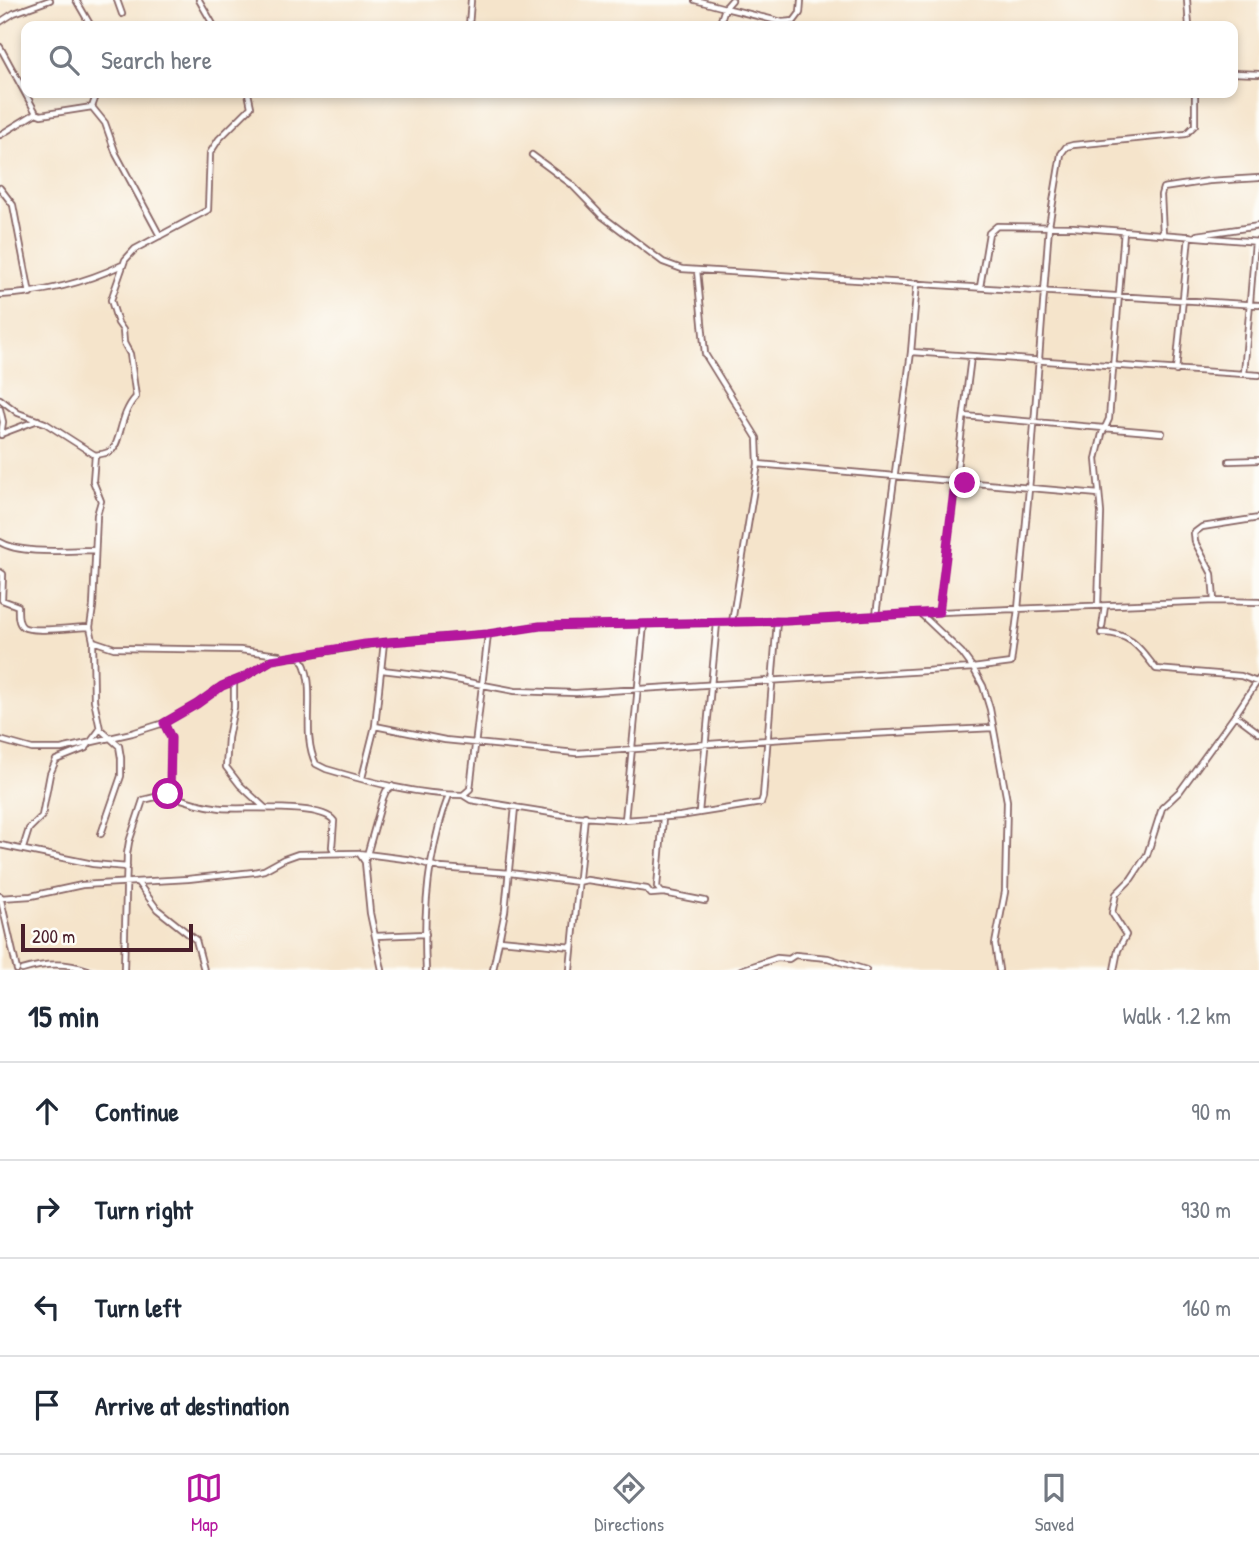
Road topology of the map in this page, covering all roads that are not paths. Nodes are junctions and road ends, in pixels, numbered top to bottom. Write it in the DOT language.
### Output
graph roads {
  1 [pos="50,0"];
  2 [pos="76,0"];
  3 [pos="117,0"];
  4 [pos="199,0"];
  5 [pos="471,0"];
  6 [pos="695,0"];
  7 [pos="732,0"];
  8 [pos="801,0"];
  9 [pos="1187,0"];
  10 [pos="725,8"];
  11 [pos="122,15"];
  12 [pos="88,21"];
  13 [pos="210,21"];
  14 [pos="469,21"];
  15 [pos="721,21"];
  16 [pos="784,21"];
  17 [pos="791,21"];
  18 [pos="1189,21"];
  19 [pos="0,22"];
  20 [pos="0,47"];
  21 [pos="1238,73"];
  22 [pos="1259,74"];
  23 [pos="21,86"];
  24 [pos="28,98"];
  25 [pos="95,98"];
  26 [pos="249,98"];
  27 [pos="1195,98"];
  28 [pos="92,107"];
  29 [pos="36,113"];
  30 [pos="0,135"];
  31 [pos="532,155"];
  32 [pos="1259,178"];
  33 [pos="0,188"];
  34 [pos="1049,226"];
  35 [pos="1259,226"];
  36 [pos="1124,231"];
  37 [pos="1163,234"];
  38 [pos="160,236"];
  39 [pos="1188,236"];
  40 [pos="1257,242"];
  41 [pos="123,265"];
  42 [pos="697,270"];
  43 [pos="917,284"];
  44 [pos="980,287"];
  45 [pos="1044,293"];
  46 [pos="30,294"];
  47 [pos="0,295"];
  48 [pos="1118,296"];
  49 [pos="1182,300"];
  50 [pos="1249,304"];
  51 [pos="1259,305"];
  52 [pos="911,352"];
  53 [pos="971,357"];
  54 [pos="1039,361"];
  55 [pos="1112,366"];
  56 [pos="1176,371"];
  57 [pos="1244,374"];
  58 [pos="1259,375"];
  59 [pos="0,399"];
  60 [pos="0,409"];
  61 [pos="964,416"];
  62 [pos="39,420"];
  63 [pos="1035,423"];
  64 [pos="1105,428"];
  65 [pos="1162,433"];
  66 [pos="1,435"];
  67 [pos="95,455"];
  68 [pos="1259,460"];
  69 [pos="1229,461"];
  70 [pos="758,464"];
  71 [pos="893,475"];
  72 [pos="955,483"];
  73 [pos="1029,487"];
  74 [pos="1100,495"];
  75 [pos="1259,518"];
  76 [pos="0,545"];
  77 [pos="94,550"];
  78 [pos="0,572"];
  79 [pos="1214,601"];
  80 [pos="1259,602"];
  81 [pos="1098,606"];
  82 [pos="1105,606"];
  83 [pos="1018,609"];
  84 [pos="939,612"];
  85 [pos="921,614"];
  86 [pos="876,615"];
  87 [pos="777,621"];
  88 [pos="717,622"];
  89 [pos="732,622"];
  90 [pos="644,624"];
  91 [pos="90,627"];
  92 [pos="488,634"];
  93 [pos="93,641"];
  94 [pos="384,642"];
  95 [pos="299,654"];
  96 [pos="285,656"];
  97 [pos="973,668"];
  98 [pos="382,670"];
  99 [pos="773,680"];
  100 [pos="1258,680"];
  101 [pos="234,681"];
  102 [pos="711,684"];
  103 [pos="481,685"];
  104 [pos="638,689"];
  105 [pos="1235,715"];
  106 [pos="164,723"];
  107 [pos="375,726"];
  108 [pos="993,728"];
  109 [pos="100,729"];
  110 [pos="1259,733"];
  111 [pos="108,738"];
  112 [pos="0,740"];
  113 [pos="475,742"];
  114 [pos="767,742"];
  115 [pos="90,743"];
  116 [pos="704,746"];
  117 [pos="632,751"];
  118 [pos="362,778"];
  119 [pos="393,786"];
  120 [pos="168,794"];
  121 [pos="449,795"];
  122 [pos="463,795"];
  123 [pos="515,807"];
  124 [pos="266,808"];
  125 [pos="699,812"];
  126 [pos="585,816"];
  127 [pos="663,818"];
  128 [pos="625,820"];
  129 [pos="101,834"];
  130 [pos="0,845"];
  131 [pos="23,848"];
  132 [pos="335,852"];
  133 [pos="358,853"];
  134 [pos="369,853"];
  135 [pos="365,862"];
  136 [pos="430,865"];
  137 [pos="127,867"];
  138 [pos="510,873"];
  139 [pos="578,882"];
  140 [pos="126,883"];
  141 [pos="138,883"];
  142 [pos="662,893"];
  143 [pos="0,897"];
  144 [pos="705,901"];
  145 [pos="426,934"];
  146 [pos="375,936"];
  147 [pos="500,940"];
  148 [pos="572,947"];
  149 [pos="20,970"];
  150 [pos="88,970"];
  151 [pos="124,970"];
  152 [pos="204,970"];
  153 [pos="382,970"];
  154 [pos="426,970"];
  155 [pos="493,970"];
  156 [pos="570,970"];
  157 [pos="741,970"];
  158 [pos="866,970"];
  159 [pos="999,970"];
  160 [pos="1114,970"];
  1 -- 19 [label="street"];
  2 -- 12 [label="street"];
  3 -- 11 [label="street"];
  4 -- 13 [label="street"];
  5 -- 14 [label="street"];
  6 -- 10 [label="street"];
  7 -- 10 [label="street"];
  8 -- 17 [label="street"];
  9 -- 18 [label="street"];
  10 -- 15 [label="street"];
  10 -- 16 [label="street"];
  20 -- 23 [label="street"];
  21 -- 22 [label="street"];
  24 -- 29 [label="street"];
  25 -- 28 [label="street"];
  26 -- 38 [label="street"];
  27 -- 34 [label="street"];
  28 -- 29 [label="street"];
  28 -- 38 [label="street"];
  29 -- 30 [label="street"];
  31 -- 42 [label="street"];
  32 -- 37 [label="street"];
  33 -- 46 [label="street"];
  34 -- 36 [label="street"];
  34 -- 44 [label="street"];
  34 -- 45 [label="street"];
  35 -- 39 [label="street"];
  36 -- 37 [label="street"];
  36 -- 48 [label="street"];
  37 -- 39 [label="street"];
  38 -- 41 [label="street"];
  39 -- 40 [label="street"];
  39 -- 49 [label="street"];
  40 -- 50 [label="street"];
  41 -- 46 [label="street"];
  41 -- 67 [label="street"];
  42 -- 43 [label="street"];
  42 -- 70 [label="street"];
  43 -- 44 [label="street"];
  43 -- 52 [label="street"];
  44 -- 45 [label="street"];
  45 -- 48 [label="street"];
  45 -- 54 [label="street"];
  46 -- 47 [label="street"];
  48 -- 49 [label="street"];
  48 -- 55 [label="street"];
  49 -- 50 [label="street"];
  49 -- 56 [label="street"];
  50 -- 51 [label="street"];
  50 -- 57 [label="street"];
  52 -- 53 [label="street"];
  52 -- 71 [label="street"];
  53 -- 54 [label="street"];
  53 -- 61 [label="street"];
  54 -- 55 [label="street"];
  54 -- 63 [label="street"];
  55 -- 56 [label="street"];
  55 -- 64 [label="street"];
  56 -- 57 [label="street"];
  57 -- 58 [label="street"];
  59 -- 62 [label="street"];
  60 -- 66 [label="street"];
  61 -- 63 [label="street"];
  61 -- 72 [label="street"];
  62 -- 66 [label="street"];
  62 -- 67 [label="street"];
  63 -- 64 [label="street"];
  63 -- 73 [label="street"];
  64 -- 65 [label="street"];
  64 -- 74 [label="street"];
  67 -- 77 [label="street"];
  68 -- 69 [label="street"];
  70 -- 71 [label="street"];
  70 -- 89 [label="street"];
  71 -- 72 [label="street"];
  71 -- 86 [label="street"];
  72 -- 73 [label="street"];
  72 -- 84 [label="street"];
  73 -- 74 [label="street"];
  73 -- 83 [label="street"];
  74 -- 81 [label="street"];
  75 -- 79 [label="street"];
  76 -- 77 [label="street"];
  77 -- 91 [label="street"];
  78 -- 91 [label="street"];
  79 -- 80 [label="street"];
  79 -- 82 [label="street"];
  81 -- 82 [label="street"];
  81 -- 83 [label="street"];
  82 -- 100 [label="street"];
  83 -- 84 [label="street"];
  83 -- 97 [label="street"];
  84 -- 85 [label="street"];
  85 -- 86 [label="street"];
  85 -- 97 [label="street"];
  86 -- 87 [label="street"];
  87 -- 89 [label="street"];
  87 -- 99 [label="street"];
  88 -- 89 [label="street"];
  88 -- 90 [label="street"];
  88 -- 102 [label="street"];
  90 -- 92 [label="street"];
  90 -- 104 [label="street"];
  91 -- 93 [label="street"];
  92 -- 94 [label="street"];
  92 -- 103 [label="street"];
  93 -- 96 [label="street"];
  93 -- 109 [label="street"];
  94 -- 95 [label="street"];
  94 -- 98 [label="street"];
  95 -- 96 [label="street"];
  95 -- 118 [label="street"];
  96 -- 101 [label="street"];
  97 -- 99 [label="street"];
  97 -- 108 [label="street"];
  98 -- 103 [label="street"];
  98 -- 107 [label="street"];
  99 -- 102 [label="street"];
  99 -- 114 [label="street"];
  100 -- 105 [label="street"];
  101 -- 106 [label="street"];
  101 -- 124 [label="street"];
  102 -- 104 [label="street"];
  102 -- 116 [label="street"];
  103 -- 104 [label="street"];
  103 -- 113 [label="street"];
  104 -- 117 [label="street"];
  105 -- 110 [label="street"];
  105 -- 160 [label="street"];
  106 -- 111 [label="street"];
  106 -- 120 [label="street"];
  107 -- 113 [label="street"];
  107 -- 118 [label="street"];
  108 -- 114 [label="street"];
  108 -- 159 [label="street"];
  109 -- 111 [label="street"];
  109 -- 115 [label="street"];
  111 -- 115 [label="street"];
  111 -- 129 [label="street"];
  112 -- 115 [label="street"];
  113 -- 117 [label="street"];
  113 -- 122 [label="street"];
  114 -- 116 [label="street"];
  114 -- 125 [label="street"];
  115 -- 131 [label="street"];
  116 -- 117 [label="street"];
  116 -- 125 [label="street"];
  117 -- 128 [label="street"];
  118 -- 119 [label="street"];
  119 -- 121 [label="street"];
  119 -- 134 [label="street"];
  120 -- 124 [label="street"];
  120 -- 137 [label="street"];
  121 -- 122 [label="street"];
  121 -- 136 [label="street"];
  122 -- 123 [label="street"];
  123 -- 126 [label="street"];
  123 -- 138 [label="street"];
  124 -- 132 [label="street"];
  125 -- 127 [label="street"];
  126 -- 128 [label="street"];
  126 -- 139 [label="street"];
  127 -- 128 [label="street"];
  127 -- 142 [label="street"];
  130 -- 131 [label="street"];
  131 -- 137 [label="street"];
  132 -- 133 [label="street"];
  132 -- 141 [label="street"];
  133 -- 134 [label="street"];
  133 -- 135 [label="street"];
  134 -- 135 [label="street"];
  134 -- 136 [label="street"];
  135 -- 146 [label="street"];
  136 -- 138 [label="street"];
  136 -- 145 [label="street"];
  137 -- 140 [label="street"];
  138 -- 139 [label="street"];
  138 -- 147 [label="street"];
  139 -- 142 [label="street"];
  139 -- 148 [label="street"];
  140 -- 141 [label="street"];
  140 -- 143 [label="street"];
  140 -- 151 [label="street"];
  141 -- 152 [label="street"];
  142 -- 144 [label="street"];
  143 -- 149 [label="street"];
  145 -- 146 [label="street"];
  145 -- 154 [label="street"];
  146 -- 153 [label="street"];
  147 -- 148 [label="street"];
  147 -- 155 [label="street"];
  148 -- 156 [label="street"];
  149 -- 150 [label="street"];
  157 -- 158 [label="street"];
}
